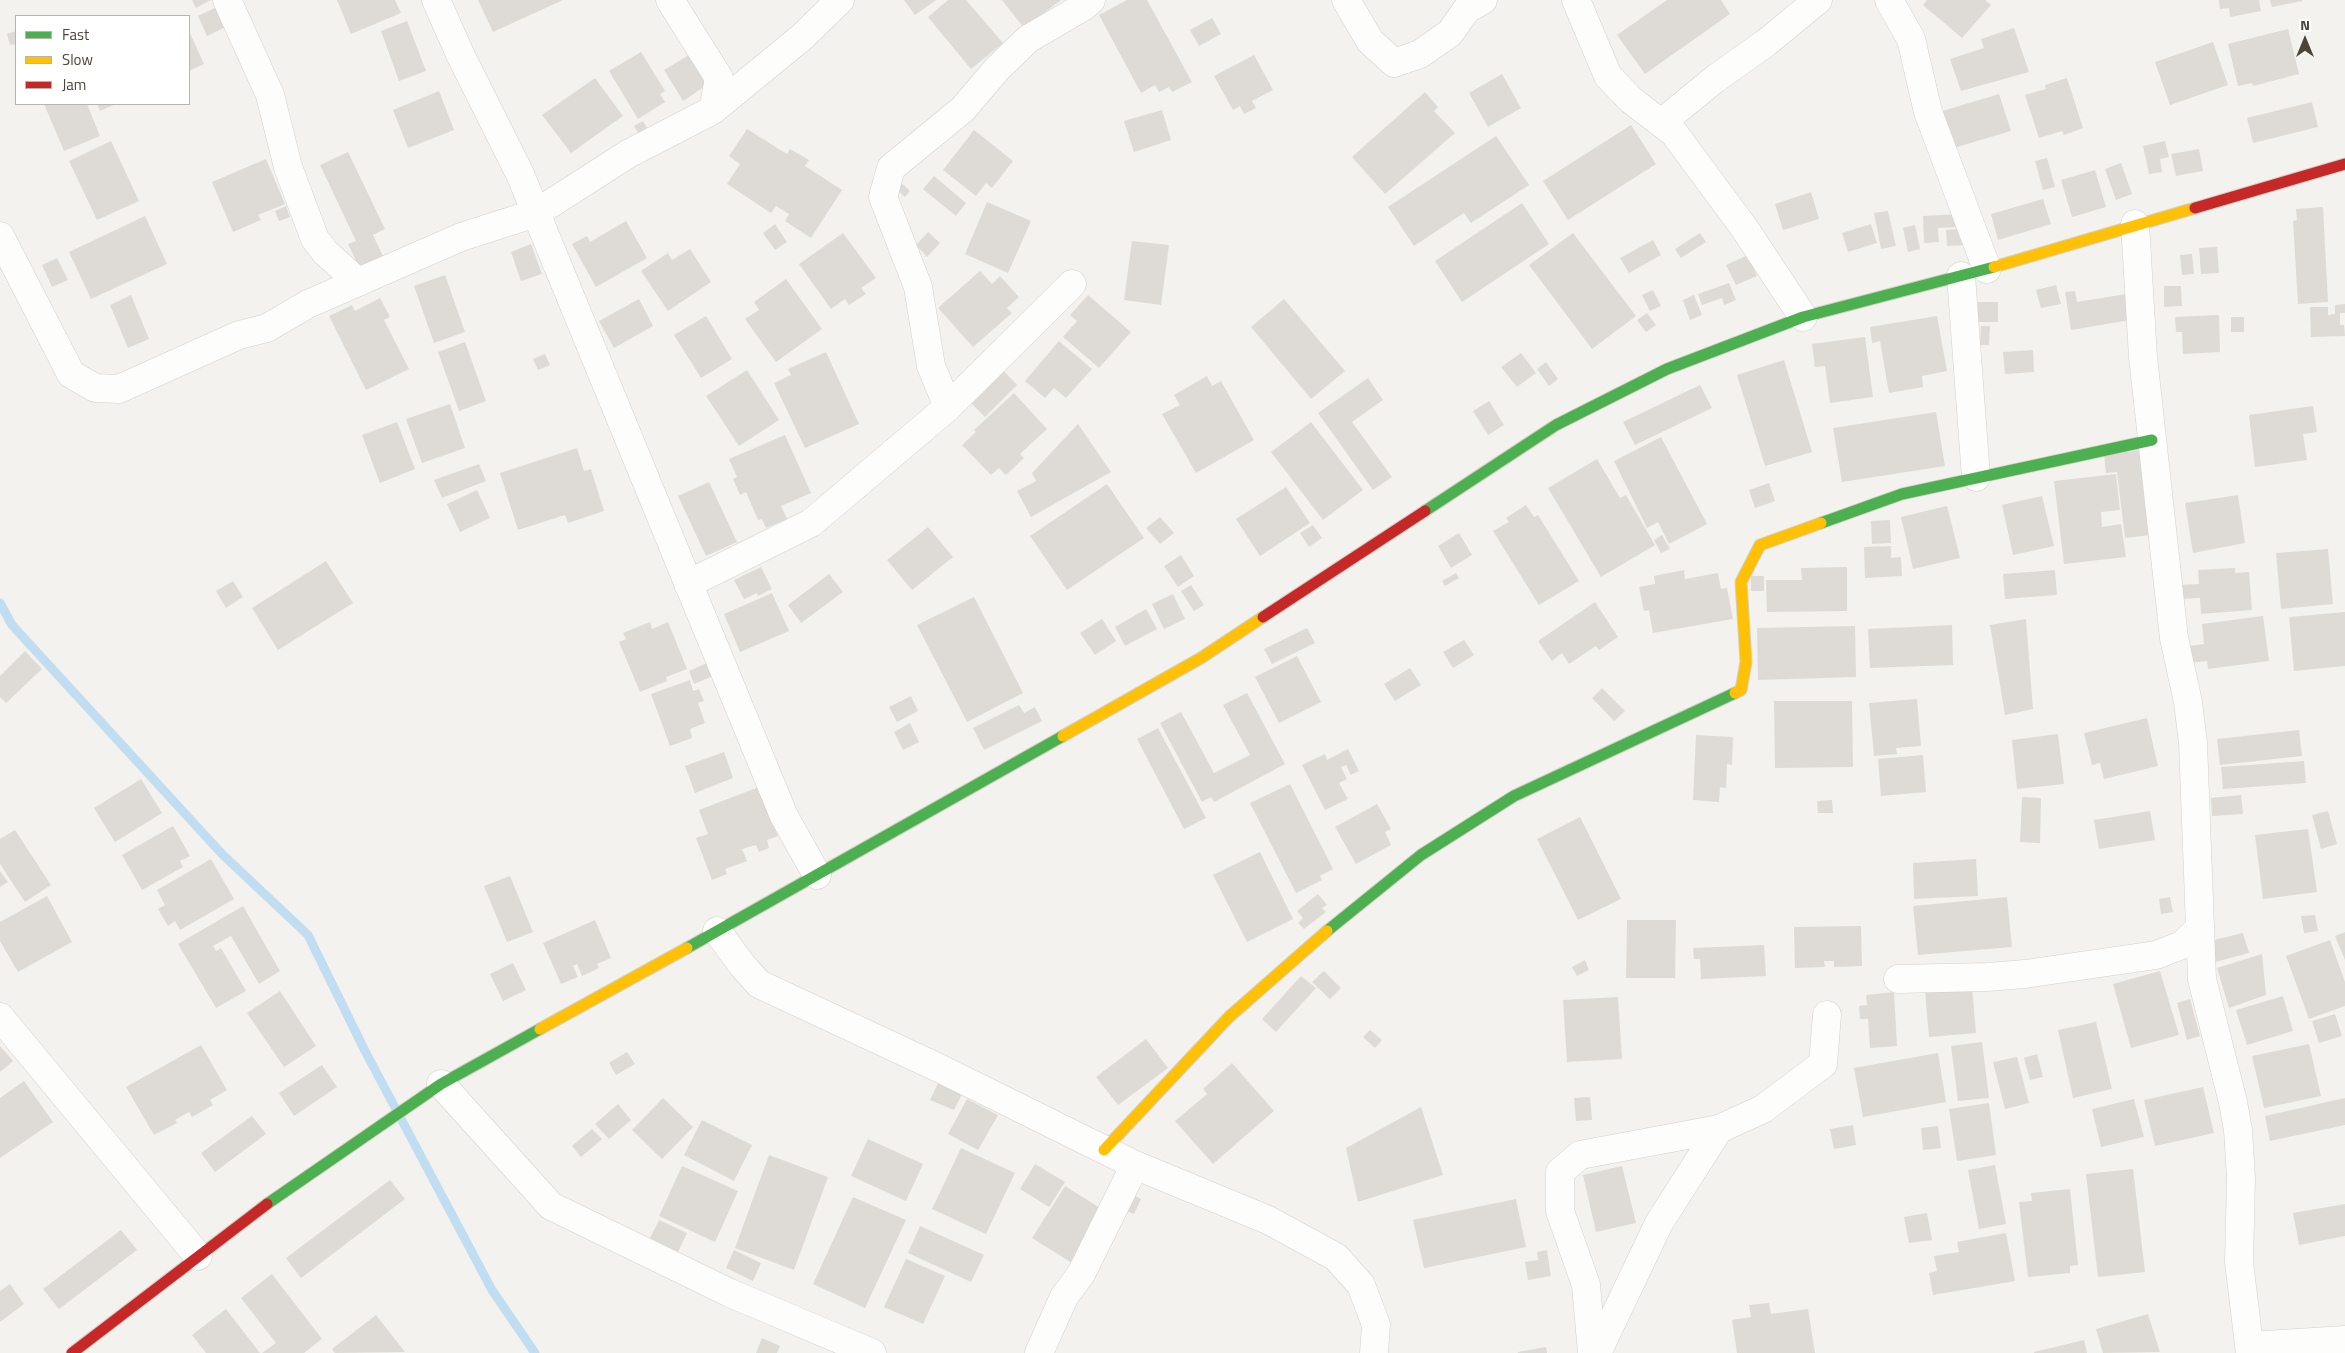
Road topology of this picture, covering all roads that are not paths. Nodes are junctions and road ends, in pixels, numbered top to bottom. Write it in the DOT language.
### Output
graph roads {
  1 [pos="227,0"];
  2 [pos="436,0"];
  3 [pos="670,0"];
  4 [pos="840,0"];
  5 [pos="1091,0"];
  6 [pos="1346,0"];
  7 [pos="1483,0"];
  8 [pos="1576,0"];
  9 [pos="1818,0"];
  10 [pos="1889,0"];
  11 [pos="713,110"];
  12 [pos="1661,123"];
  13 [pos="2345,164"];
  14 [pos="536,213"];
  15 [pos="2135,224"];
  16 [pos="0,236"];
  17 [pos="1974,273"];
  18 [pos="358,282"];
  19 [pos="1072,284"];
  20 [pos="1803,317"];
  21 [pos="948,408"];
  22 [pos="2152,440"];
  23 [pos="1976,477"];
  24 [pos="688,584"];
  25 [pos="817,875"];
  26 [pos="2200,929"];
  27 [pos="717,931"];
  28 [pos="1898,979"];
  29 [pos="1827,1015"];
  30 [pos="0,1016"];
  31 [pos="430,1091"];
  32 [pos="1719,1129"];
  33 [pos="1104,1150"];
  34 [pos="1135,1165"];
  35 [pos="198,1256"];
  36 [pos="2345,1340"];
  37 [pos="2249,1349"];
  38 [pos="72,1353"];
  39 [pos="872,1353"];
  40 [pos="1039,1353"];
  41 [pos="1374,1353"];
  42 [pos="1592,1353"];
  43 [pos="1597,1353"];
  1 -- 18 [label="street"];
  2 -- 14 [label="street"];
  3 -- 11 [label="street"];
  4 -- 11 [label="street"];
  5 -- 21 [label="street"];
  6 -- 7 [label="street"];
  8 -- 12 [label="street"];
  9 -- 12 [label="street"];
  10 -- 17 [label="street"];
  11 -- 14 [label="street"];
  12 -- 20 [label="street"];
  13 -- 15 [label="street"];
  14 -- 18 [label="street"];
  14 -- 24 [label="street"];
  15 -- 17 [label="street"];
  15 -- 22 [label="street"];
  16 -- 18 [label="street"];
  17 -- 20 [label="street"];
  17 -- 23 [label="street"];
  19 -- 21 [label="street"];
  20 -- 25 [label="street"];
  21 -- 24 [label="street"];
  22 -- 23 [label="street"];
  22 -- 26 [label="street"];
  23 -- 33 [label="street"];
  24 -- 25 [label="street"];
  25 -- 27 [label="street"];
  26 -- 28 [label="street"];
  26 -- 37 [label="street"];
  27 -- 31 [label="street"];
  27 -- 33 [label="street"];
  29 -- 32 [label="street"];
  30 -- 35 [label="street"];
  31 -- 35 [label="street"];
  31 -- 39 [label="street"];
  32 -- 42 [label="street"];
  32 -- 43 [label="street"];
  33 -- 34 [label="street"];
  34 -- 40 [label="street"];
  34 -- 41 [label="street"];
  35 -- 38 [label="street"];
  36 -- 37 [label="street"];
}
